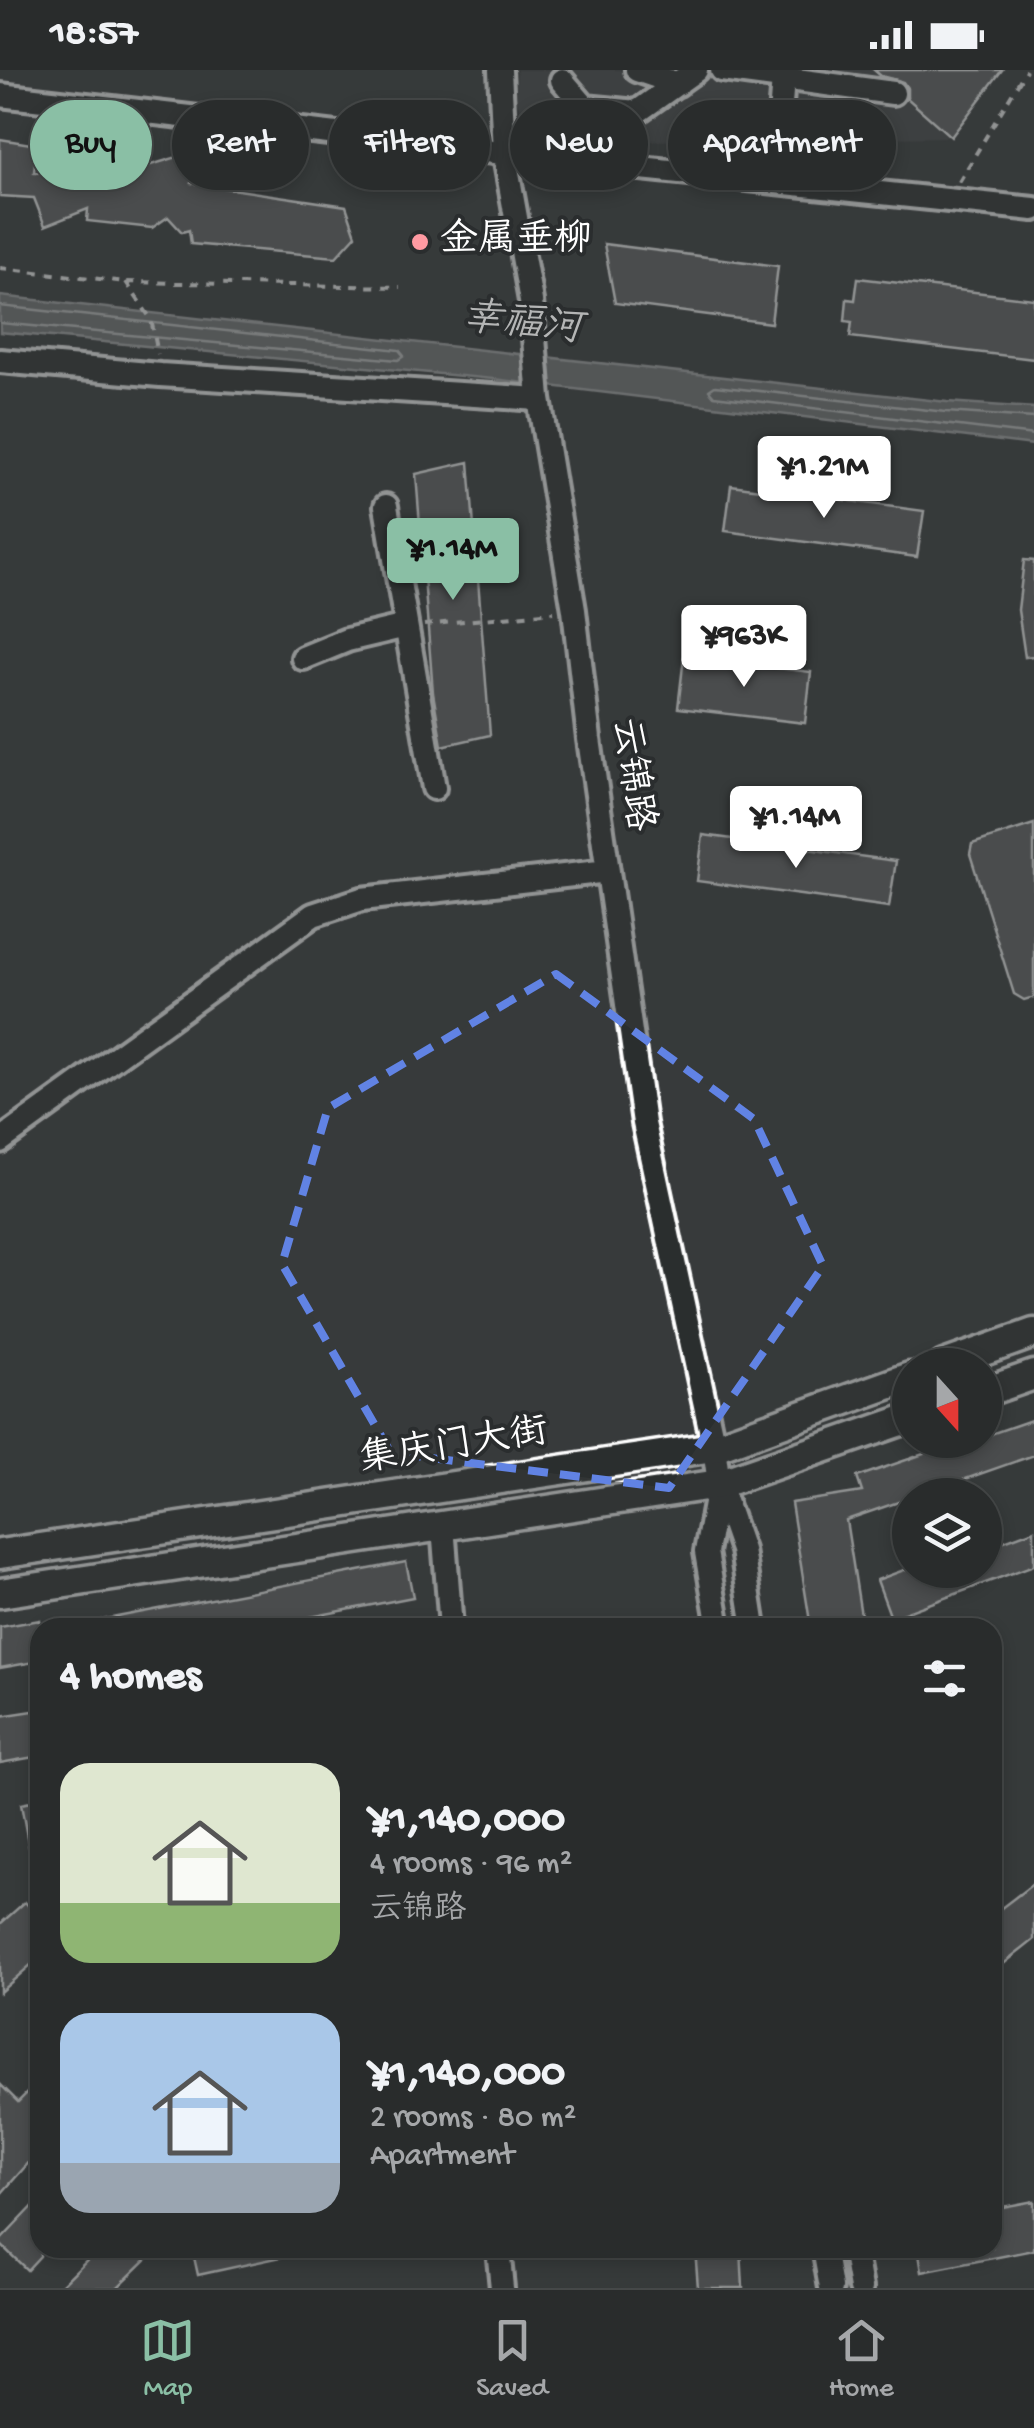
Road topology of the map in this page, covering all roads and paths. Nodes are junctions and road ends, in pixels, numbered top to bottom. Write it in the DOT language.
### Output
graph roads {
  1 [pos="637,70"];
  2 [pos="722,70"];
  3 [pos="1026,70"];
  4 [pos="500,71"];
  5 [pos="687,77"];
  6 [pos="783,78"];
  7 [pos="562,80"];
  8 [pos="894,93"];
  9 [pos="0,95"];
  10 [pos="781,100"];
  11 [pos="504,151"];
  12 [pos="668,171"];
  13 [pos="851,190"];
  14 [pos="947,200"];
  15 [pos="1034,209"];
  16 [pos="0,268"];
  17 [pos="126,282"];
  18 [pos="400,287"];
  19 [pos="0,361"];
  20 [pos="159,367"];
  21 [pos="540,399"];
  22 [pos="386,506"];
  23 [pos="574,610"];
  24 [pos="406,626"];
  25 [pos="303,658"];
  26 [pos="434,788"];
  27 [pos="608,870"];
  28 [pos="0,1141"];
  29 [pos="1034,1333"];
  30 [pos="992,1348"];
  31 [pos="1034,1375"];
  32 [pos="892,1383"];
  33 [pos="1002,1386"];
  34 [pos="892,1424"];
  35 [pos="714,1447"];
  36 [pos="719,1484"];
  37 [pos="443,1526"];
  38 [pos="0,1554"];
  39 [pos="0,1593"];
  40 [pos="450,1618"];
  41 [pos="716,1618"];
  42 [pos="752,1618"];
  43 [pos="499,2258"];
  44 [pos="826,2258"];
  45 [pos="856,2258"];
  46 [pos="502,2288"];
  47 [pos="831,2288"];
  48 [pos="862,2288"];
  1 -- 5 [label="street"];
  2 -- 6 [label="street"];
  3 -- 14 [label="path"];
  4 -- 11 [label="street, 云锦路"];
  5 -- 7 [label="street"];
  6 -- 8 [label="street"];
  6 -- 10 [label="street"];
  9 -- 11 [label="street"];
  11 -- 12 [label="street"];
  11 -- 21 [label="street, 云锦路"];
  13 -- 14 [label="street"];
  14 -- 15 [label="street"];
  16 -- 17 [label="path"];
  17 -- 18 [label="path"];
  17 -- 20 [label="path"];
  19 -- 20 [label="street"];
  20 -- 21 [label="street"];
  21 -- 23 [label="street, 云锦路"];
  22 -- 24 [label="street"];
  23 -- 24 [label="path"];
  23 -- 27 [label="street, 云锦路"];
  24 -- 25 [label="street"];
  24 -- 26 [label="street"];
  27 -- 28 [label="street"];
  27 -- 35 [label="street, 云锦路"];
  29 -- 30 [label="main road"];
  31 -- 33 [label="main road"];
  32 -- 35 [label="main road, 集庆门大街"];
  34 -- 36 [label="main road, 集庆门大街"];
  35 -- 36 [label="street, 云锦路"];
  35 -- 38 [label="main road, 集庆门大街"];
  36 -- 37 [label="main road, 集庆门大街"];
  36 -- 41 [label="street, 云锦路"];
  36 -- 42 [label="street, 云锦路"];
  37 -- 39 [label="main road, 集庆门大街"];
  37 -- 40 [label="street"];
  43 -- 46 [label="street"];
  44 -- 47 [label="street"];
  45 -- 48 [label="street"];
}
